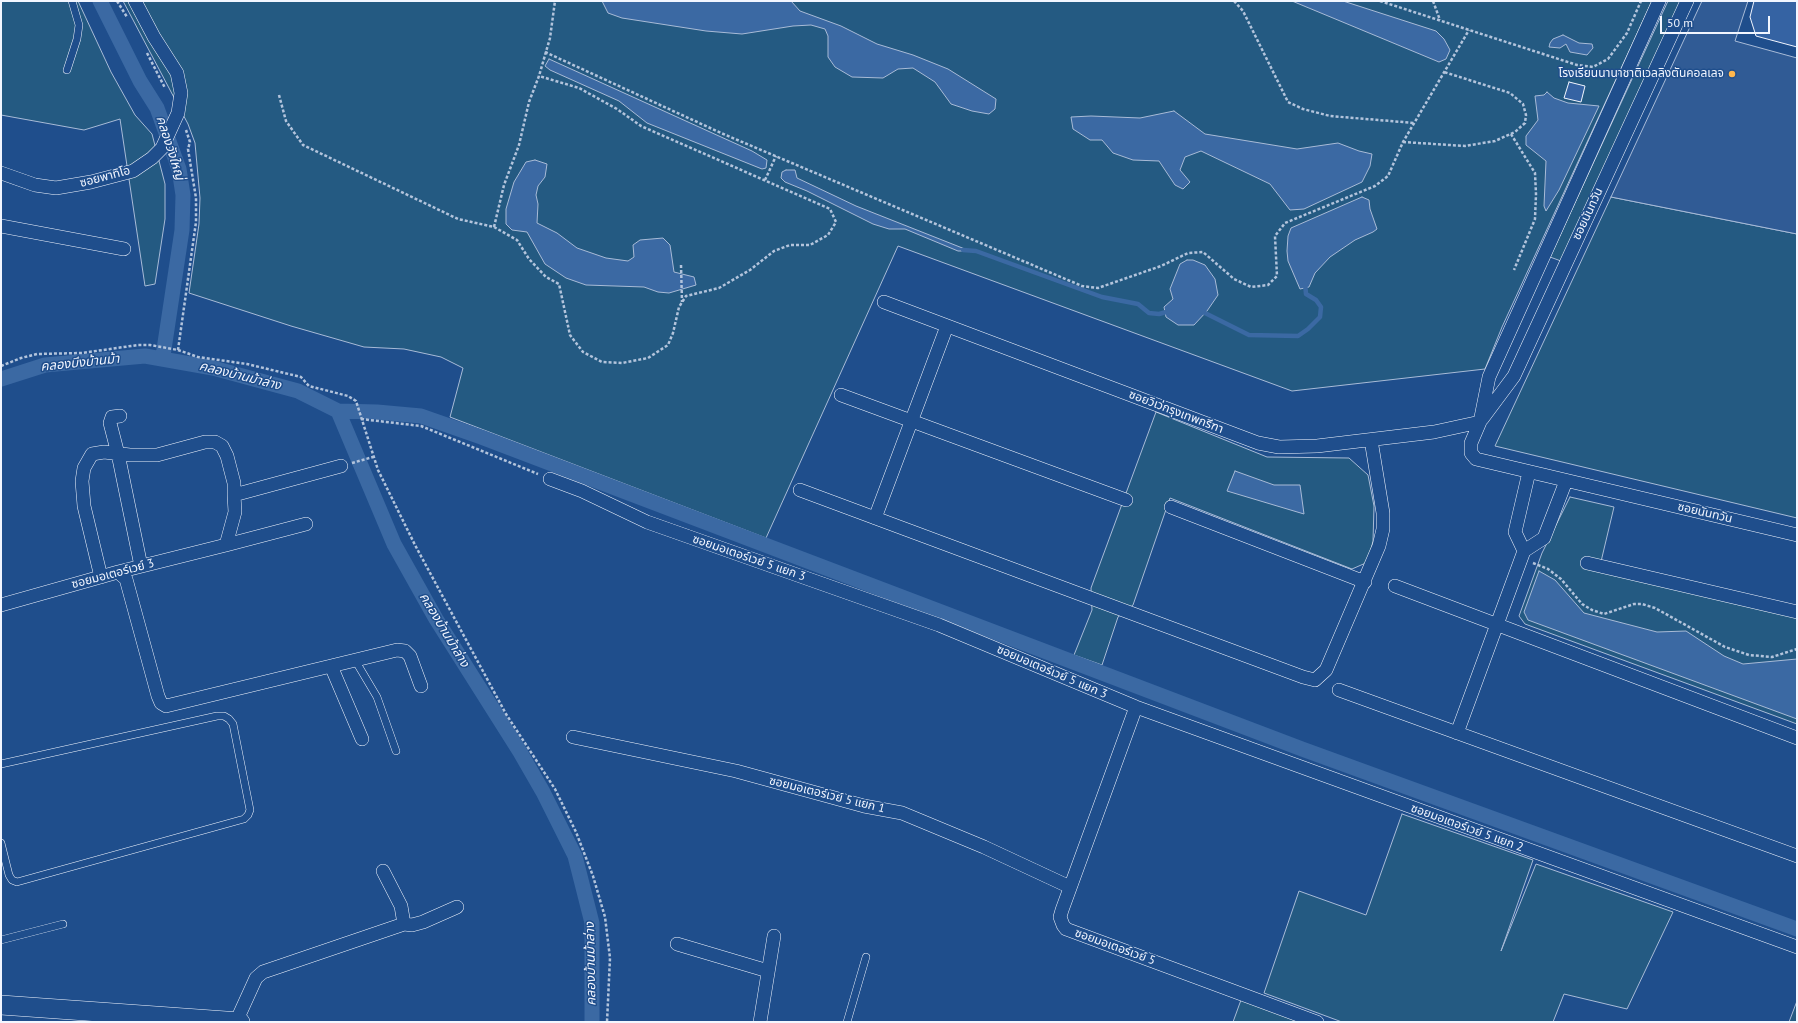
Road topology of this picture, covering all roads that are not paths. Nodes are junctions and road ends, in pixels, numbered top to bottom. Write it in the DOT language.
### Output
graph roads {
  1 [pos="72,1"];
  2 [pos="135,1"];
  3 [pos="1660,1"];
  4 [pos="1687,1"];
  5 [pos="67,70"];
  6 [pos="1,173"];
  7 [pos="1,226"];
  8 [pos="124,249"];
  9 [pos="1526,294"];
  10 [pos="884,302"];
  11 [pos="1547,304"];
  12 [pos="947,326"];
  13 [pos="841,395"];
  14 [pos="120,416"];
  15 [pos="912,421"];
  16 [pos="1480,422"];
  17 [pos="1371,440"];
  18 [pos="118,454"];
  19 [pos="344,465"];
  20 [pos="1529,472"];
  21 [pos="550,478"];
  22 [pos="1566,481"];
  23 [pos="800,490"];
  24 [pos="234,494"];
  25 [pos="1126,500"];
  26 [pos="1171,507"];
  27 [pos="876,518"];
  28 [pos="306,524"];
  29 [pos="1797,535"];
  30 [pos="226,544"];
  31 [pos="1523,555"];
  32 [pos="1587,563"];
  33 [pos="141,566"];
  34 [pos="118,572"];
  35 [pos="101,577"];
  36 [pos="1365,582"];
  37 [pos="1395,586"];
  38 [pos="1,605"];
  39 [pos="1797,612"];
  40 [pos="1497,625"];
  41 [pos="355,660"];
  42 [pos="331,666"];
  43 [pos="421,686"];
  44 [pos="1339,690"];
  45 [pos="1136,708"];
  46 [pos="1457,733"];
  47 [pos="573,737"];
  48 [pos="1797,738"];
  49 [pos="362,739"];
  50 [pos="396,751"];
  51 [pos="1,764"];
  52 [pos="1,843"];
  53 [pos="1797,856"];
  54 [pos="383,871"];
  55 [pos="1070,887"];
  56 [pos="457,907"];
  57 [pos="63,924"];
  58 [pos="404,924"];
  59 [pos="774,936"];
  60 [pos="1,940"];
  61 [pos="677,944"];
  62 [pos="1797,947"];
  63 [pos="866,956"];
  64 [pos="768,971"];
  65 [pos="1,1005"];
  66 [pos="236,1022"];
  67 [pos="240,1022"];
  68 [pos="760,1022"];
  69 [pos="847,1022"];
  70 [pos="1317,1022"];
  1 -- 5 [label="lane"];
  2 -- 6 [label="street, ซอยพาทิโอ"];
  3 -- 9 [label="street, ซอยนันทวัน"];
  4 -- 11 [label="street, ซอยนันทวัน"];
  7 -- 8 [label="street"];
  9 -- 11 [label="street"];
  9 -- 16 [label="street, ซอยนันทวัน"];
  10 -- 12 [label="street, ซอยวิเว่กรุงเทพกรีฑา"];
  11 -- 16 [label="street, ซอยนันทวัน"];
  12 -- 15 [label="street"];
  12 -- 17 [label="street, ซอยวิเว่กรุงเทพกรีฑา"];
  13 -- 15 [label="street"];
  14 -- 18 [label="street"];
  15 -- 25 [label="street"];
  15 -- 27 [label="street"];
  16 -- 17 [label="street, ซอยวิเว่กรุงเทพกรีฑา"];
  16 -- 20 [label="street, ซอยนันทวัน"];
  17 -- 36 [label="street"];
  18 -- 24 [label="street"];
  18 -- 33 [label="street"];
  18 -- 35 [label="street"];
  19 -- 24 [label="street"];
  20 -- 22 [label="street, ซอยนันทวัน"];
  20 -- 31 [label="street"];
  21 -- 45 [label="street, ซอยมอเตอร์เวย์ 5 แยก 3"];
  22 -- 29 [label="street, ซอยนันทวัน"];
  22 -- 31 [label="street"];
  23 -- 27 [label="street"];
  24 -- 30 [label="street"];
  26 -- 36 [label="street"];
  27 -- 36 [label="street"];
  28 -- 30 [label="street, ซอยมอเตอร์เวย์ 3"];
  30 -- 33 [label="street, ซอยมอเตอร์เวย์ 3"];
  31 -- 40 [label="street"];
  32 -- 39 [label="street"];
  33 -- 34 [label="street, ซอยมอเตอร์เวย์ 3"];
  34 -- 35 [label="street, ซอยมอเตอร์เวย์ 3"];
  34 -- 42 [label="street"];
  35 -- 38 [label="street, ซอยมอเตอร์เวย์ 3"];
  37 -- 40 [label="street"];
  40 -- 46 [label="street"];
  40 -- 48 [label="street"];
  41 -- 42 [label="street"];
  41 -- 43 [label="street"];
  41 -- 50 [label="lane"];
  42 -- 49 [label="street"];
  44 -- 46 [label="street"];
  45 -- 55 [label="street, ซอยมอเตอร์เวย์ 5"];
  45 -- 62 [label="street, ซอยมอเตอร์เวย์ 5 แยก 2"];
  46 -- 53 [label="street"];
  47 -- 55 [label="street, ซอยมอเตอร์เวย์ 5 แยก 1"];
  51 -- 52 [label="lane"];
  54 -- 58 [label="street"];
  55 -- 70 [label="street, ซอยมอเตอร์เวย์ 5"];
  56 -- 58 [label="street"];
  57 -- 60 [label="lane"];
  58 -- 66 [label="street"];
  59 -- 64 [label="street"];
  61 -- 64 [label="street"];
  63 -- 69 [label="lane"];
  64 -- 68 [label="street"];
  65 -- 66 [label="main road"];
  66 -- 67 [label="main road"];
}
